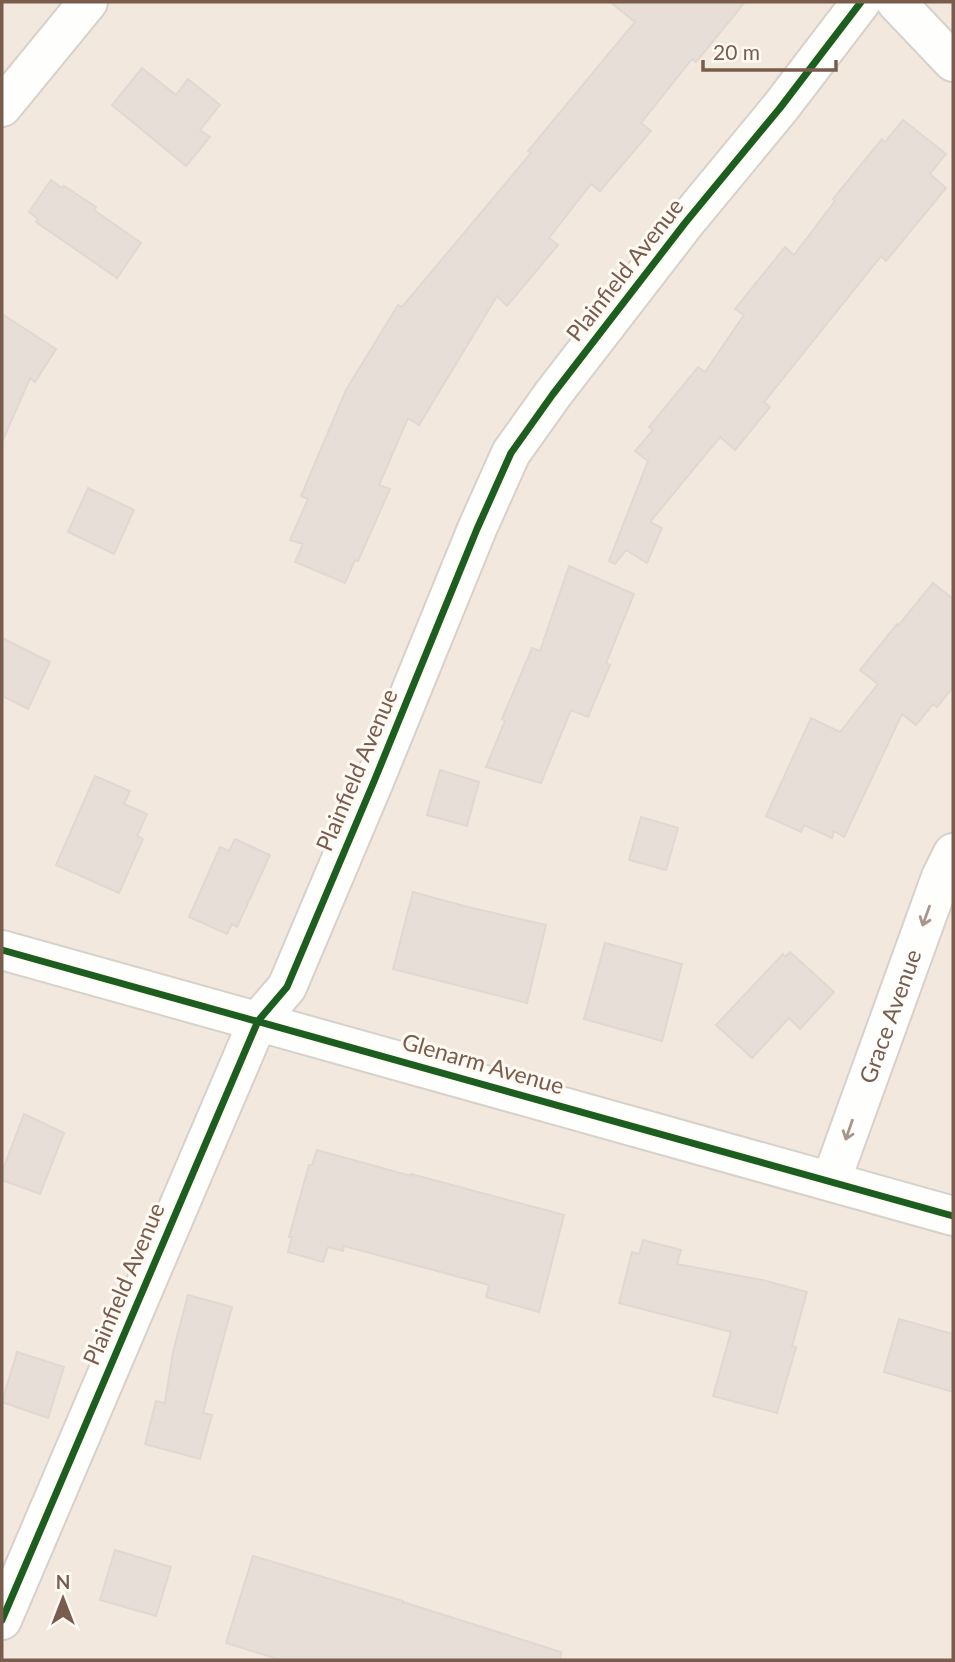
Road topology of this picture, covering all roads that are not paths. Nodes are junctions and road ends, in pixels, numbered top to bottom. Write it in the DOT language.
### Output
graph roads {
  1 [pos="88,2"];
  2 [pos="861,2"];
  3 [pos="896,2"];
  4 [pos="953,62"];
  5 [pos="2,107"];
  6 [pos="953,853"];
  7 [pos="2,950"];
  8 [pos="258,1021"];
  9 [pos="831,1181"];
  10 [pos="953,1216"];
  11 [pos="2,1620"];
  1 -- 5 [label="street"];
  2 -- 8 [label="street, Plainfield Avenue"];
  3 -- 4 [label="street"];
  6 -- 9 [label="street, Grace Avenue, one-way"];
  7 -- 8 [label="street, Glenarm Avenue"];
  8 -- 9 [label="street, Glenarm Avenue"];
  8 -- 11 [label="street, Plainfield Avenue"];
  9 -- 10 [label="street, Glenarm Avenue"];
}
